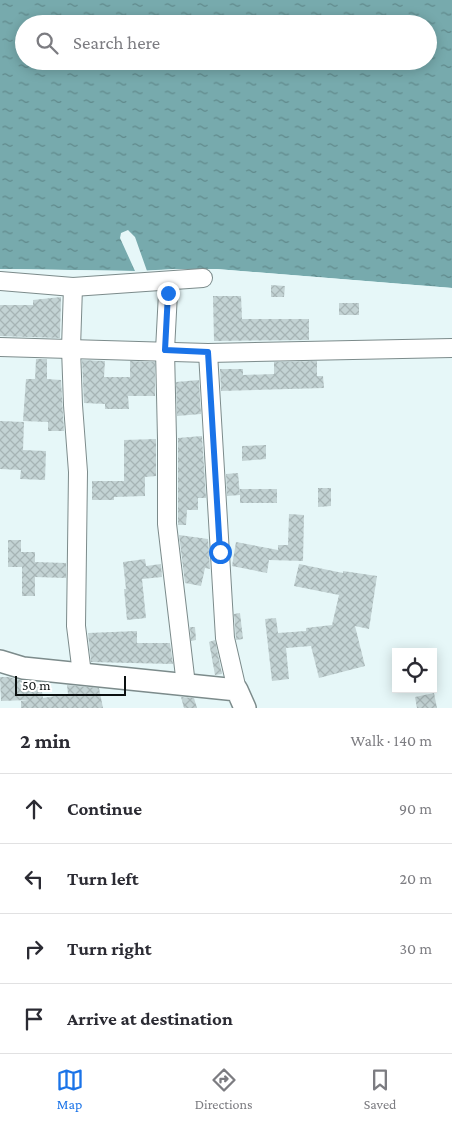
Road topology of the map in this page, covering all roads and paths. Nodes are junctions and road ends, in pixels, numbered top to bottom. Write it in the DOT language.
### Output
graph roads {
  1 [pos="202,278"];
  2 [pos="0,281"];
  3 [pos="74,287"];
  4 [pos="168,293"];
  5 [pos="0,346"];
  6 [pos="71,348"];
  7 [pos="452,348"];
  8 [pos="165,350"];
  9 [pos="208,352"];
  10 [pos="0,661"];
  11 [pos="82,674"];
  12 [pos="186,685"];
  13 [pos="241,699"];
  1 -- 3 [label="street"];
  2 -- 3 [label="street"];
  3 -- 6 [label="street"];
  4 -- 8 [label="street"];
  5 -- 6 [label="street"];
  6 -- 8 [label="street"];
  6 -- 11 [label="street"];
  7 -- 9 [label="street"];
  8 -- 9 [label="street"];
  8 -- 12 [label="street"];
  9 -- 13 [label="street"];
  10 -- 11 [label="street"];
  11 -- 12 [label="street"];
  12 -- 13 [label="street"];
}
